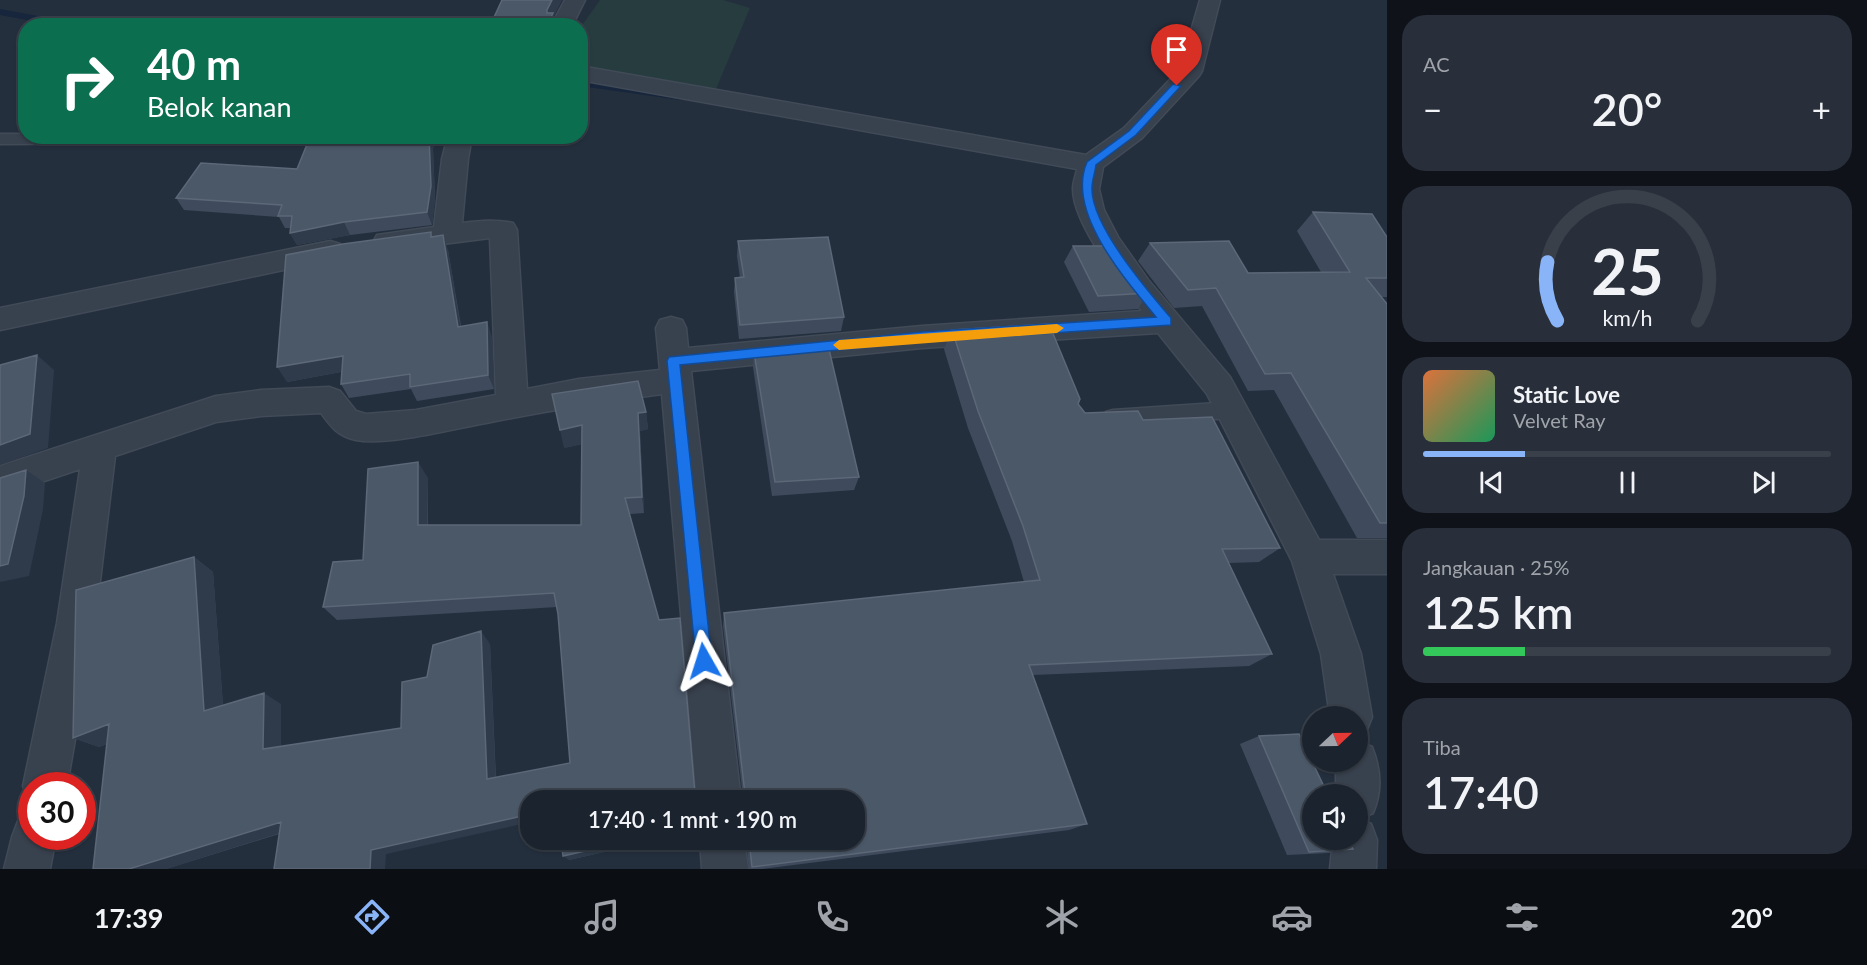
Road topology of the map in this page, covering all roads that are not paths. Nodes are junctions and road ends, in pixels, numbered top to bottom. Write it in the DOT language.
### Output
graph roads {
  1 [pos="575,0"];
  2 [pos="1210,0"];
  3 [pos="565,18"];
  4 [pos="588,74"];
  5 [pos="0,139"];
  6 [pos="18,139"];
  7 [pos="458,144"];
  8 [pos="1091,164"];
  9 [pos="447,234"];
  10 [pos="0,320"];
  11 [pos="1166,321"];
  12 [pos="670,328"];
  13 [pos="675,370"];
  14 [pos="512,405"];
  15 [pos="1232,410"];
  16 [pos="1089,420"];
  17 [pos="100,446"];
  18 [pos="0,481"];
  19 [pos="1309,557"];
  20 [pos="1387,557"];
  21 [pos="1349,706"];
  22 [pos="48,772"];
  23 [pos="717,790"];
  24 [pos="31,850"];
  25 [pos="724,850"];
  26 [pos="1354,850"];
  27 [pos="27,869"];
  28 [pos="725,869"];
  29 [pos="1353,869"];
  1 -- 3 [label="street"];
  2 -- 8 [label="street"];
  4 -- 8 [label="street"];
  5 -- 6 [label="lane"];
  7 -- 9 [label="street"];
  8 -- 11 [label="street"];
  9 -- 10 [label="street"];
  9 -- 14 [label="street"];
  11 -- 13 [label="street"];
  11 -- 15 [label="street"];
  12 -- 13 [label="street"];
  13 -- 14 [label="street"];
  13 -- 23 [label="street"];
  14 -- 17 [label="street"];
  15 -- 16 [label="lane"];
  15 -- 19 [label="street"];
  17 -- 18 [label="street"];
  17 -- 22 [label="street"];
  19 -- 20 [label="street"];
  19 -- 21 [label="street"];
  24 -- 27 [label="street"];
  25 -- 28 [label="street"];
  26 -- 29 [label="street"];
}
